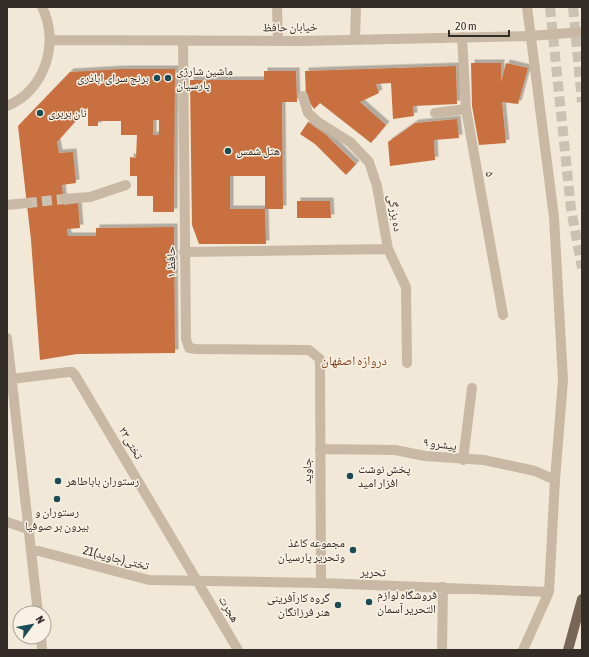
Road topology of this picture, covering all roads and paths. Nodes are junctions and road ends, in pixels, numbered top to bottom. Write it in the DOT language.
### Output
graph roads {
  1 [pos="42,7"];
  2 [pos="277,7"];
  3 [pos="356,7"];
  4 [pos="527,7"];
  5 [pos="582,32"];
  6 [pos="530,36"];
  7 [pos="462,37"];
  8 [pos="355,39"];
  9 [pos="50,40"];
  10 [pos="183,41"];
  11 [pos="278,41"];
  12 [pos="303,96"];
  13 [pos="7,106"];
  14 [pos="466,110"];
  15 [pos="435,113"];
  16 [pos="126,185"];
  17 [pos="64,199"];
  18 [pos="27,203"];
  19 [pos="7,205"];
  20 [pos="388,249"];
  21 [pos="184,252"];
  22 [pos="503,315"];
  23 [pos="7,338"];
  24 [pos="320,358"];
  25 [pos="407,363"];
  26 [pos="11,379"];
  27 [pos="472,388"];
  28 [pos="320,449"];
  29 [pos="463,460"];
  30 [pos="555,480"];
  31 [pos="7,522"];
  32 [pos="28,529"];
  33 [pos="31,549"];
  34 [pos="197,580"];
  35 [pos="321,583"];
  36 [pos="443,587"];
  37 [pos="549,592"];
  38 [pos="582,599"];
  39 [pos="37,605"];
  40 [pos="238,650"];
  41 [pos="442,650"];
  42 [pos="523,650"];
  43 [pos="568,650"];
  1 -- 9 [label="street"];
  2 -- 11 [label="street"];
  3 -- 8 [label="street"];
  4 -- 6 [label="street"];
  5 -- 6 [label="street, خیابان حافظ"];
  6 -- 7 [label="street, خیابان حافظ"];
  6 -- 30 [label="street"];
  7 -- 8 [label="street, خیابان حافظ"];
  7 -- 14 [label="street, ۵"];
  8 -- 11 [label="street, خیابان حافظ"];
  9 -- 10 [label="street, خیابان حافظ"];
  9 -- 13 [label="street"];
  10 -- 11 [label="street, خیابان حافظ"];
  10 -- 21 [label="street, حافظ ۱"];
  12 -- 20 [label="street, ده بزرگی"];
  14 -- 15 [label="street"];
  14 -- 22 [label="street, ۵"];
  16 -- 17 [label="street"];
  18 -- 19 [label="street"];
  20 -- 21 [label="street"];
  20 -- 25 [label="street, ده بزرگی"];
  21 -- 24 [label="street, حافظ ۱"];
  23 -- 26 [label="street"];
  24 -- 28 [label="street, جاوید"];
  26 -- 32 [label="street"];
  26 -- 34 [label="street, تختی۲۳"];
  27 -- 29 [label="street"];
  28 -- 29 [label="street, پیشرو ۹"];
  28 -- 35 [label="street, جاوید"];
  29 -- 30 [label="street, پیشرو ۹"];
  30 -- 37 [label="street"];
  31 -- 32 [label="street"];
  32 -- 33 [label="street"];
  33 -- 34 [label="street, 21تختی(جاوید)"];
  33 -- 39 [label="street"];
  34 -- 35 [label="street, تحریر"];
  34 -- 40 [label="street, هجرت"];
  35 -- 36 [label="street, تحریر"];
  36 -- 37 [label="street, تحریر"];
  36 -- 41 [label="street"];
  37 -- 42 [label="street"];
  38 -- 43 [label="main road"];
}
